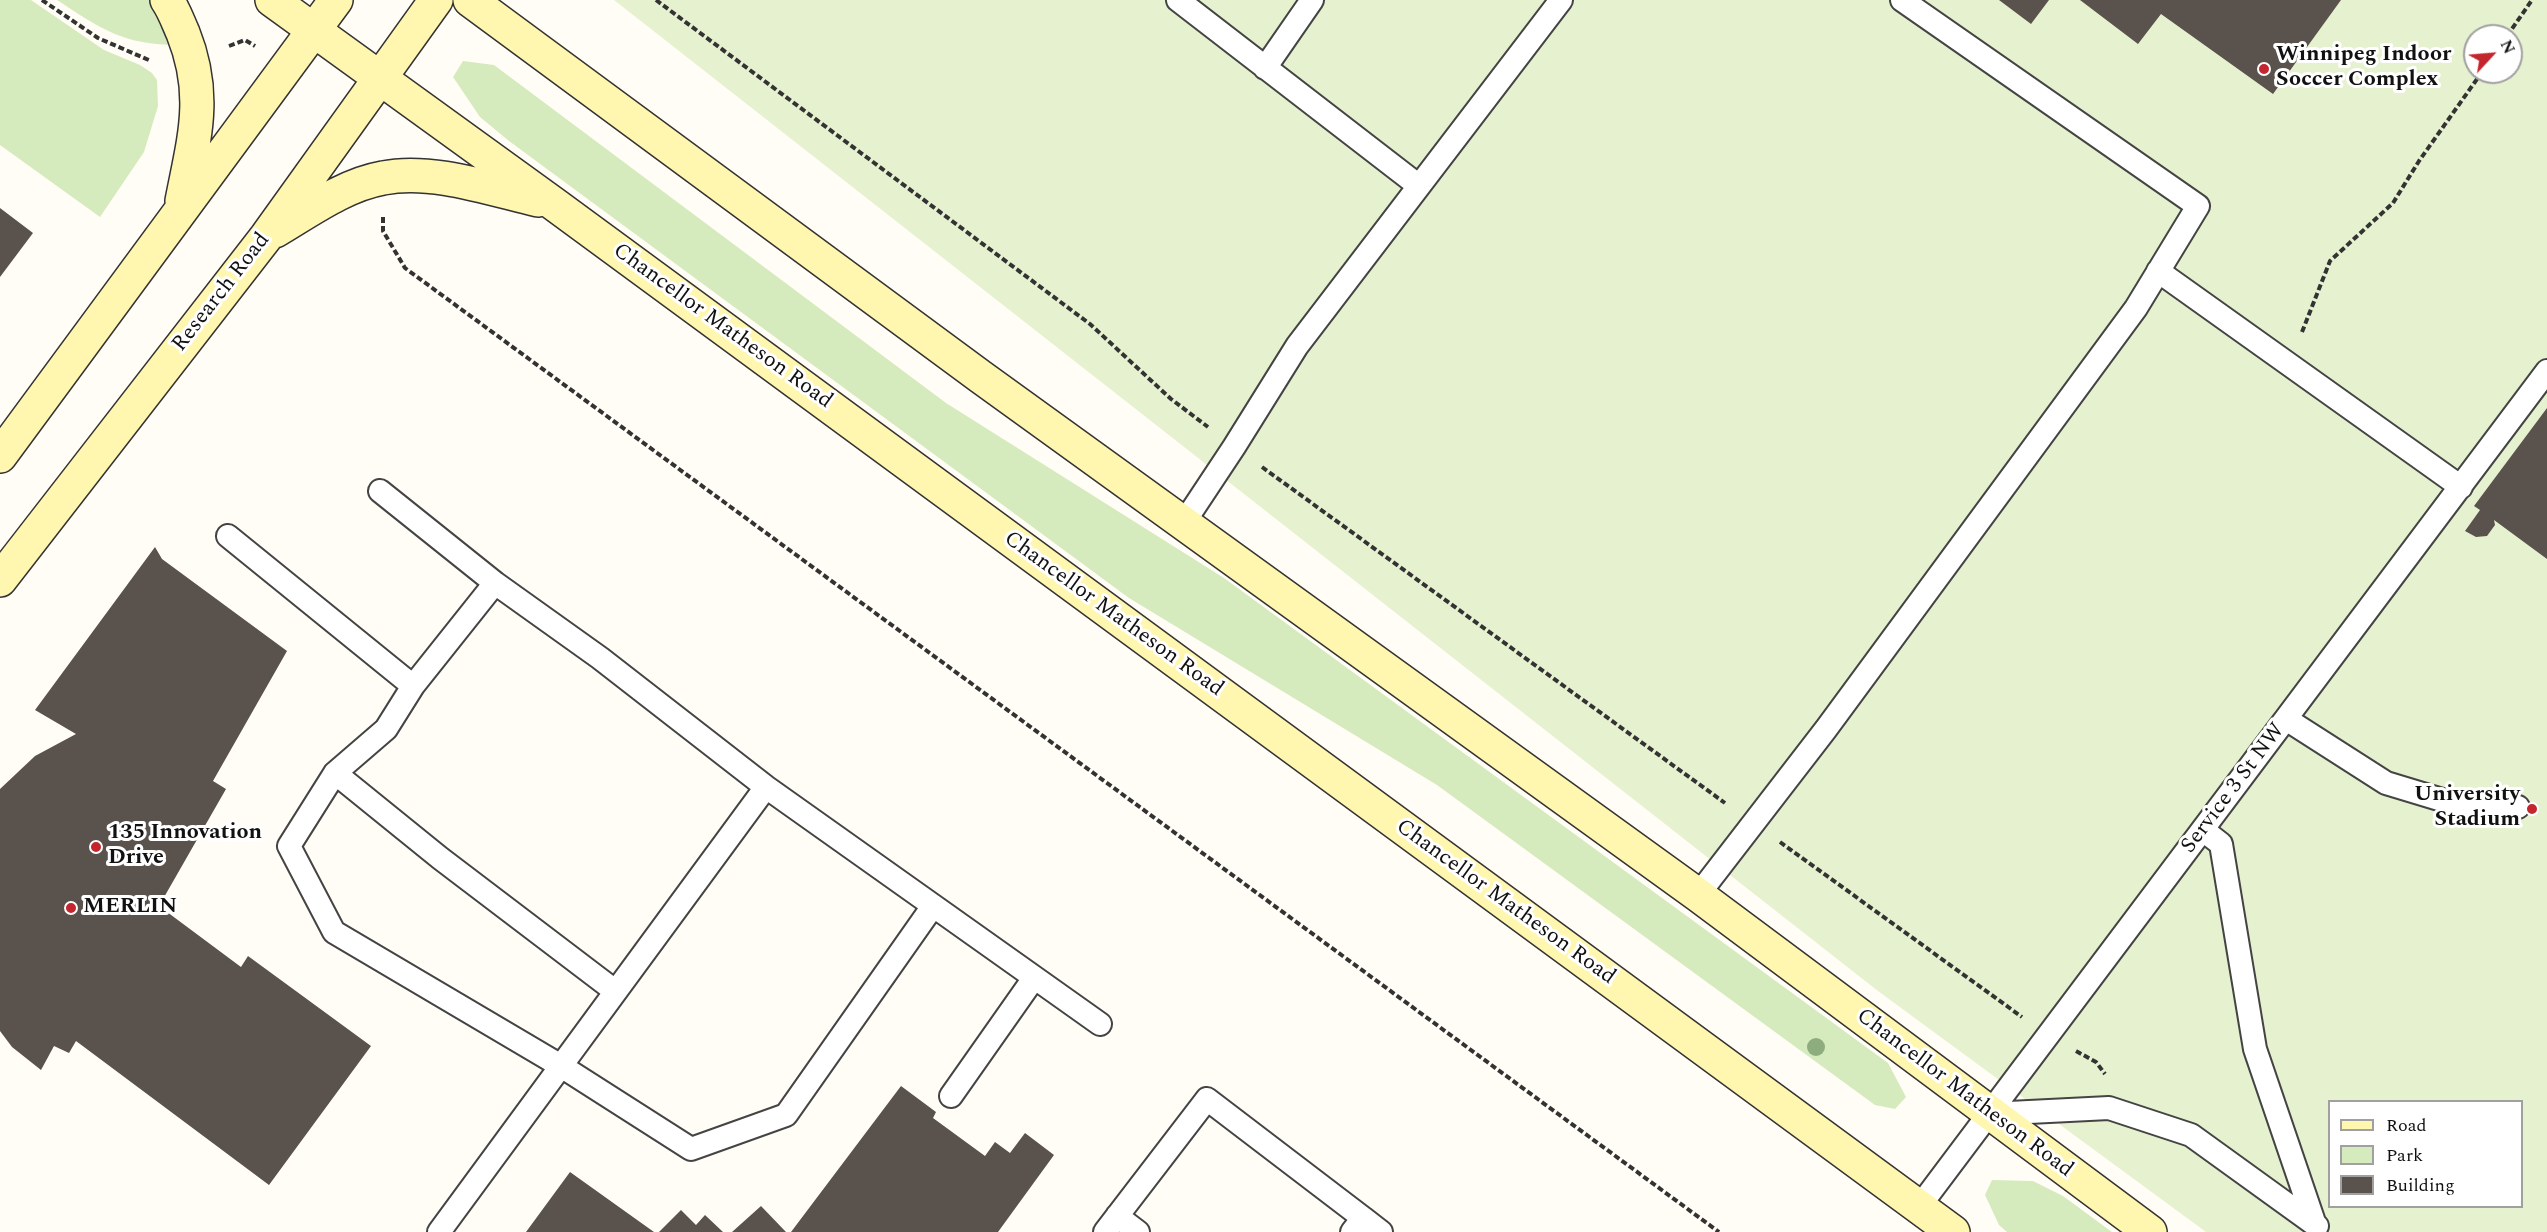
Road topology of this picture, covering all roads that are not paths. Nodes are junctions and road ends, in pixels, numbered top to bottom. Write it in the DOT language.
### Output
graph roads {
  1 [pos="167,0"];
  2 [pos="272,0"];
  3 [pos="336,0"];
  4 [pos="436,0"];
  5 [pos="470,0"];
  6 [pos="1178,0"];
  7 [pos="1312,0"];
  8 [pos="1561,0"];
  9 [pos="1902,0"];
  10 [pos="313,31"];
  11 [pos="1265,68"];
  12 [pos="379,79"];
  13 [pos="1419,186"];
  14 [pos="554,204"];
  15 [pos="181,209"];
  16 [pos="266,237"];
  17 [pos="2158,271"];
  18 [pos="2547,371"];
  19 [pos="0,456"];
  20 [pos="2461,487"];
  21 [pos="380,491"];
  22 [pos="1183,524"];
  23 [pos="228,536"];
  24 [pos="0,579"];
  25 [pos="495,583"];
  26 [pos="413,686"];
  27 [pos="2286,719"];
  28 [pos="335,772"];
  29 [pos="766,787"];
  30 [pos="2518,807"];
  31 [pos="2203,830"];
  32 [pos="1698,895"];
  33 [pos="933,906"];
  34 [pos="1034,978"];
  35 [pos="615,991"];
  36 [pos="1100,1024"];
  37 [pos="561,1066"];
  38 [pos="951,1096"];
  39 [pos="1989,1114"];
  40 [pos="1919,1207"];
  41 [pos="1111,1224"];
  42 [pos="1358,1225"];
  43 [pos="2320,1228"];
  44 [pos="439,1232"];
  45 [pos="1138,1232"];
  46 [pos="1381,1232"];
  47 [pos="1953,1232"];
  48 [pos="2150,1232"];
  1 -- 15 [label="main road"];
  2 -- 10 [label="main road, Chancellor Matheson Road"];
  3 -- 10 [label="main road"];
  4 -- 12 [label="main road, Research Road"];
  5 -- 22 [label="main road, Chancellor Matheson Road"];
  6 -- 11 [label="lane"];
  7 -- 11 [label="lane"];
  8 -- 13 [label="lane"];
  9 -- 17 [label="lane"];
  10 -- 12 [label="main road, Chancellor Matheson Road"];
  10 -- 15 [label="main road"];
  11 -- 13 [label="lane"];
  12 -- 14 [label="main road, Chancellor Matheson Road"];
  12 -- 16 [label="main road, Research Road"];
  13 -- 22 [label="lane"];
  14 -- 16 [label="main road"];
  14 -- 40 [label="main road, Chancellor Matheson Road"];
  15 -- 19 [label="main road"];
  16 -- 24 [label="main road, Research Road"];
  17 -- 20 [label="lane"];
  17 -- 32 [label="lane"];
  18 -- 20 [label="lane, Service 3 St NW"];
  20 -- 27 [label="lane, Service 3 St NW"];
  21 -- 25 [label="lane"];
  22 -- 32 [label="main road, Chancellor Matheson Road"];
  23 -- 26 [label="lane"];
  25 -- 26 [label="lane"];
  25 -- 29 [label="lane"];
  26 -- 28 [label="lane"];
  27 -- 30 [label="lane"];
  27 -- 31 [label="lane, Service 3 St NW"];
  28 -- 35 [label="lane"];
  28 -- 37 [label="lane"];
  29 -- 33 [label="lane"];
  29 -- 35 [label="lane"];
  31 -- 39 [label="lane, Service 3 St NW"];
  31 -- 43 [label="lane"];
  32 -- 39 [label="main road, Chancellor Matheson Road"];
  33 -- 34 [label="lane"];
  33 -- 37 [label="lane"];
  34 -- 36 [label="lane"];
  34 -- 38 [label="lane"];
  35 -- 37 [label="lane"];
  37 -- 44 [label="lane"];
  39 -- 40 [label="lane, Service 3 St NW"];
  39 -- 43 [label="lane"];
  39 -- 48 [label="main road, Chancellor Matheson Road"];
  40 -- 47 [label="main road, Chancellor Matheson Road"];
  41 -- 42 [label="lane"];
  41 -- 45 [label="lane"];
  42 -- 46 [label="lane"];
}
